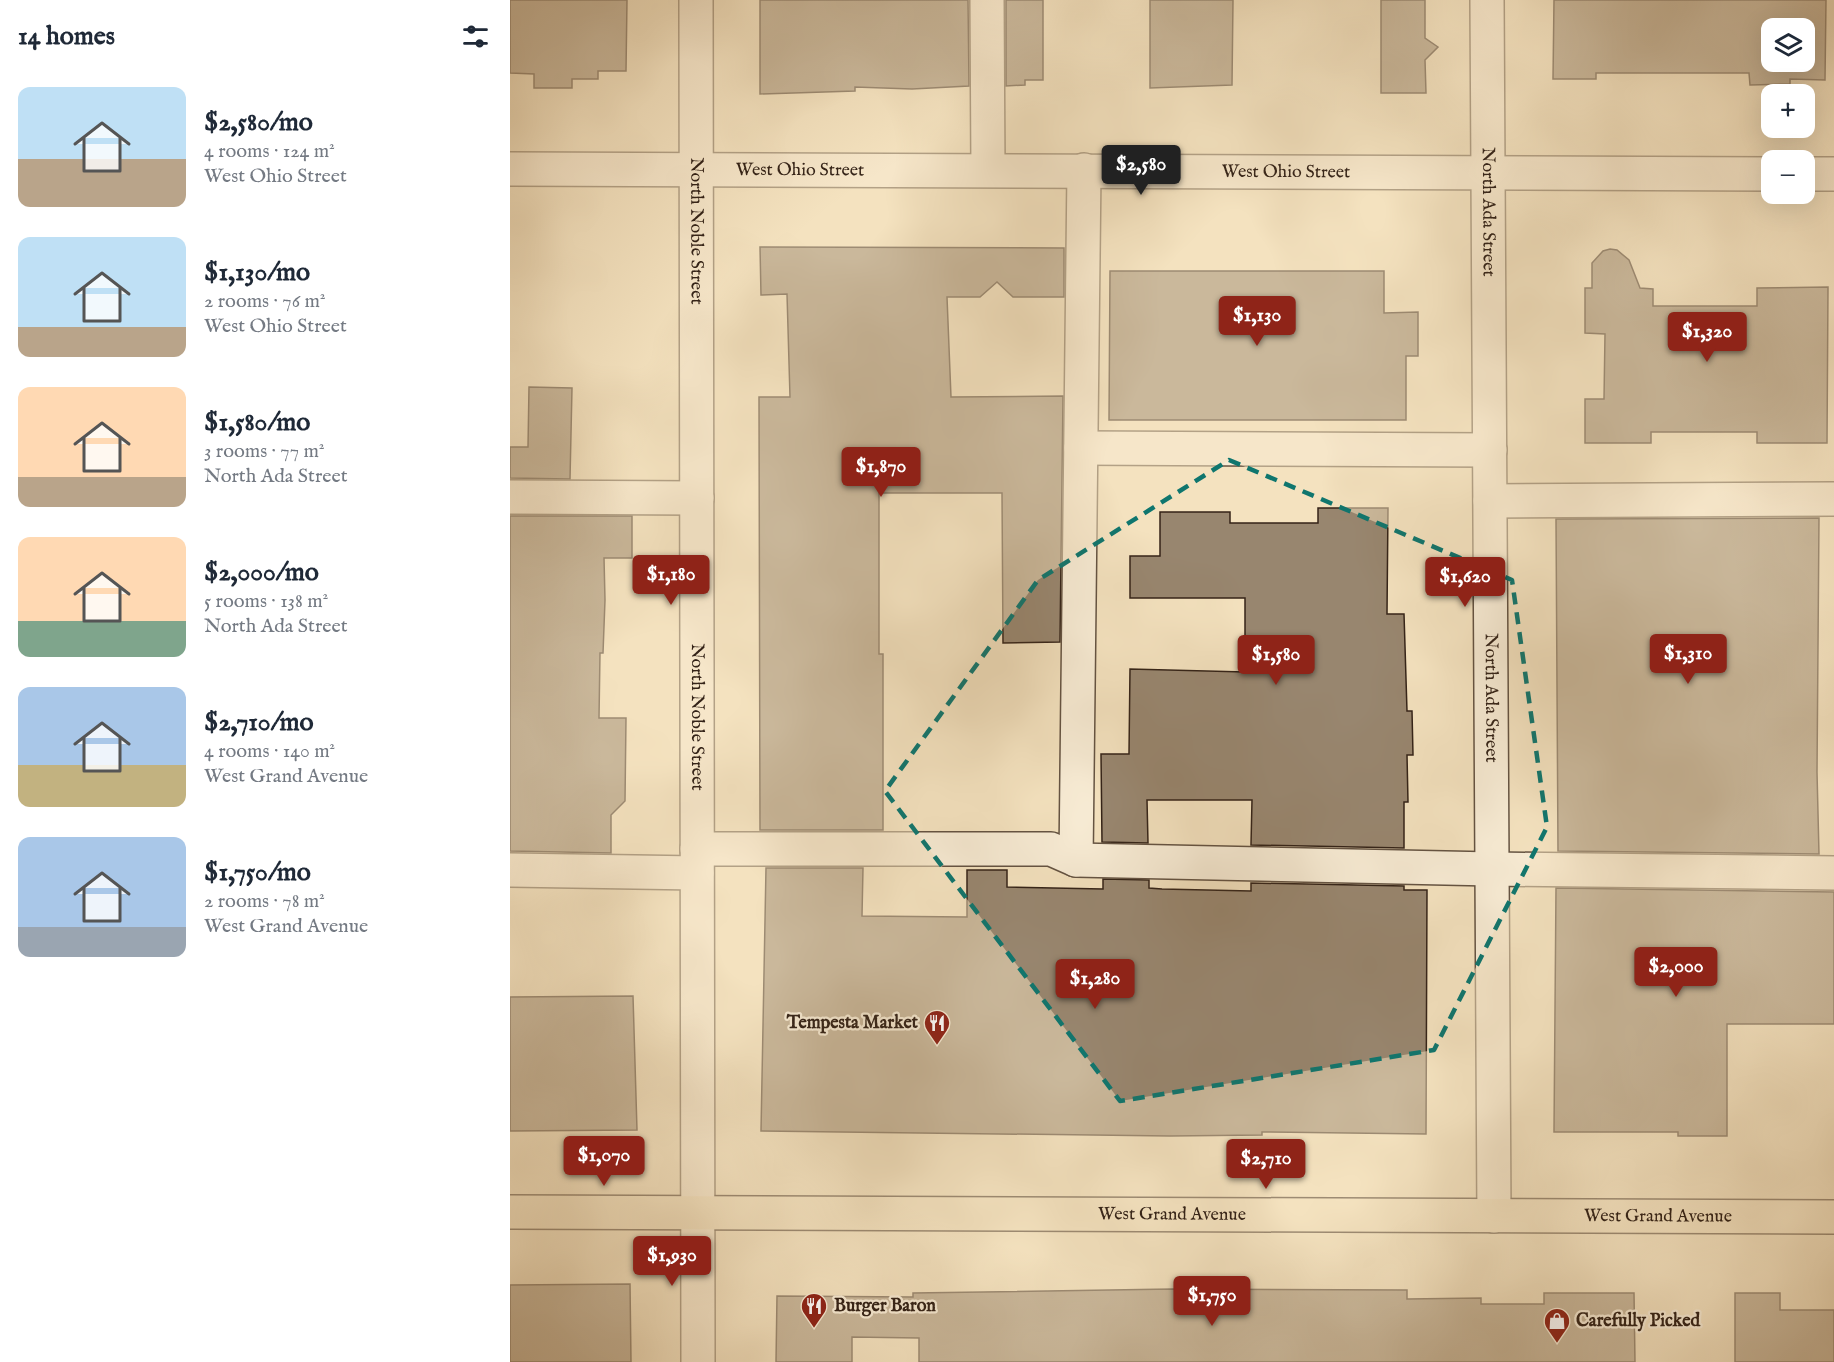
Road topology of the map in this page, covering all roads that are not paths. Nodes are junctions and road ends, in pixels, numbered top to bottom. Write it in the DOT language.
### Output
graph roads {
  1 [pos="696,0"];
  2 [pos="987,0"];
  3 [pos="1487,0"];
  4 [pos="510,169"];
  5 [pos="697,169"];
  6 [pos="988,170"];
  7 [pos="1084,170"];
  8 [pos="1488,172"];
  9 [pos="1761,174"];
  10 [pos="1815,174"];
  11 [pos="1834,174"];
  12 [pos="1081,448"];
  13 [pos="1490,450"];
  14 [pos="510,497"];
  15 [pos="697,498"];
  16 [pos="1834,499"];
  17 [pos="1490,501"];
  18 [pos="1076,860"];
  19 [pos="697,861"];
  20 [pos="1492,869"];
  21 [pos="510,870"];
  22 [pos="1834,873"];
  23 [pos="510,1212"];
  24 [pos="698,1213"];
  25 [pos="1494,1216"];
  26 [pos="1834,1217"];
  27 [pos="698,1362"];
  1 -- 5 [label="street, North Noble Street"];
  2 -- 6 [label="street"];
  3 -- 8 [label="street, North Ada Street"];
  4 -- 5 [label="street, West Ohio Street"];
  5 -- 6 [label="street, West Ohio Street"];
  5 -- 15 [label="street, North Noble Street"];
  6 -- 7 [label="street, West Ohio Street"];
  7 -- 8 [label="street, West Ohio Street"];
  7 -- 12 [label="street"];
  8 -- 9 [label="street, West Ohio Street"];
  8 -- 13 [label="street, North Ada Street"];
  10 -- 11 [label="street"];
  12 -- 13 [label="street"];
  12 -- 18 [label="street"];
  13 -- 17 [label="street, North Ada Street"];
  14 -- 15 [label="street"];
  15 -- 19 [label="street, North Noble Street"];
  16 -- 17 [label="street"];
  17 -- 20 [label="street, North Ada Street"];
  18 -- 19 [label="street"];
  18 -- 20 [label="street"];
  19 -- 21 [label="street"];
  19 -- 24 [label="street, North Noble Street"];
  20 -- 22 [label="street"];
  20 -- 25 [label="street, North Ada Street"];
  23 -- 24 [label="main road, West Grand Avenue"];
  24 -- 25 [label="main road, West Grand Avenue"];
  24 -- 27 [label="street, North Noble Street"];
  25 -- 26 [label="main road, West Grand Avenue"];
}
